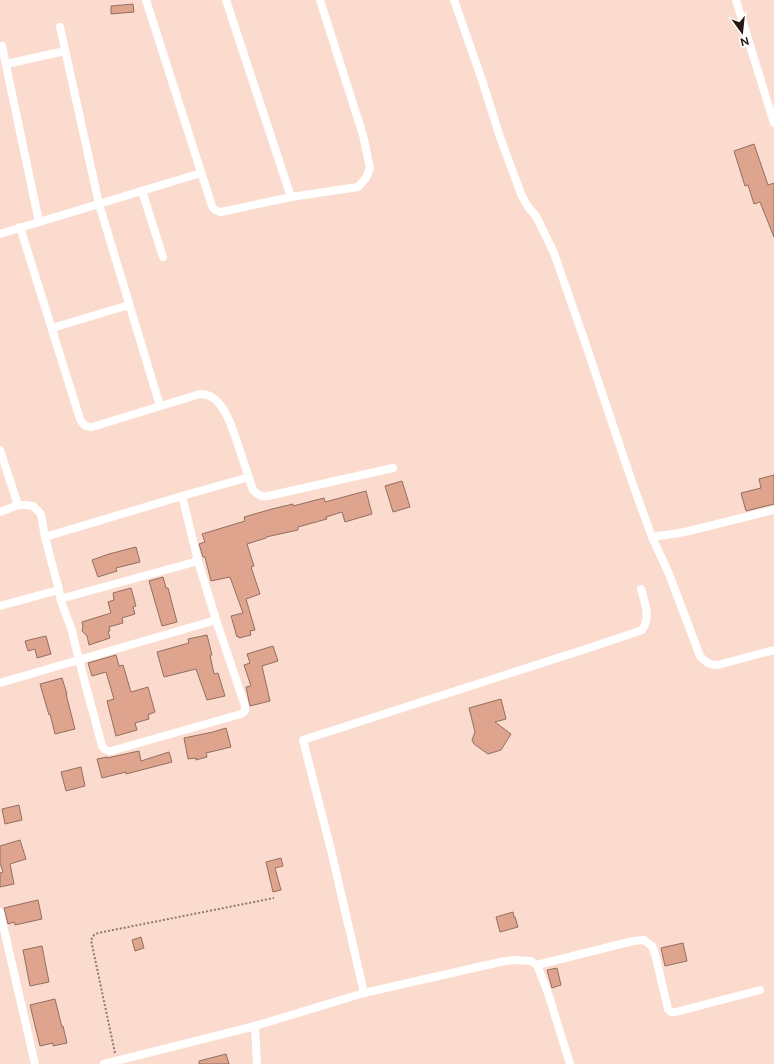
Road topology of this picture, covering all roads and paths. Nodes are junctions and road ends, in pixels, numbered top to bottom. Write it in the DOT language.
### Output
graph roads {
  1 [pos="146,0"];
  2 [pos="226,0"];
  3 [pos="320,0"];
  4 [pos="454,0"];
  5 [pos="736,0"];
  6 [pos="60,27"];
  7 [pos="2,46"];
  8 [pos="65,52"];
  9 [pos="6,64"];
  10 [pos="774,123"];
  11 [pos="201,173"];
  12 [pos="142,191"];
  13 [pos="291,197"];
  14 [pos="98,204"];
  15 [pos="39,222"];
  16 [pos="20,227"];
  17 [pos="0,234"];
  18 [pos="163,257"];
  19 [pos="130,305"];
  20 [pos="52,328"];
  21 [pos="160,406"];
  22 [pos="0,450"];
  23 [pos="393,468"];
  24 [pos="249,477"];
  25 [pos="182,496"];
  26 [pos="18,505"];
  27 [pos="774,510"];
  28 [pos="0,512"];
  29 [pos="652,537"];
  30 [pos="45,538"];
  31 [pos="198,561"];
  32 [pos="641,589"];
  33 [pos="59,590"];
  34 [pos="60,599"];
  35 [pos="0,606"];
  36 [pos="216,620"];
  37 [pos="774,650"];
  38 [pos="78,660"];
  39 [pos="0,683"];
  40 [pos="274,898"];
  41 [pos="0,912"];
  42 [pos="537,965"];
  43 [pos="760,990"];
  44 [pos="364,993"];
  45 [pos="255,1026"];
  46 [pos="117,1060"];
  47 [pos="35,1064"];
  48 [pos="104,1064"];
  49 [pos="257,1064"];
  50 [pos="570,1064"];
  1 -- 11 [label="street"];
  2 -- 13 [label="street"];
  3 -- 13 [label="street"];
  4 -- 29 [label="street"];
  5 -- 10 [label="street"];
  6 -- 8 [label="street"];
  7 -- 9 [label="street"];
  8 -- 9 [label="street"];
  8 -- 14 [label="street"];
  9 -- 15 [label="street"];
  11 -- 12 [label="street"];
  11 -- 13 [label="street"];
  12 -- 14 [label="street"];
  12 -- 18 [label="street"];
  14 -- 15 [label="street"];
  14 -- 19 [label="street"];
  15 -- 16 [label="street"];
  16 -- 17 [label="street"];
  16 -- 20 [label="street"];
  19 -- 20 [label="street"];
  19 -- 21 [label="street"];
  20 -- 21 [label="street"];
  21 -- 24 [label="street"];
  22 -- 26 [label="street"];
  23 -- 24 [label="street"];
  24 -- 25 [label="street"];
  25 -- 30 [label="street"];
  25 -- 31 [label="street"];
  26 -- 28 [label="street"];
  26 -- 30 [label="street"];
  27 -- 29 [label="street"];
  29 -- 37 [label="street"];
  30 -- 33 [label="street"];
  31 -- 34 [label="street"];
  31 -- 36 [label="street"];
  32 -- 44 [label="street"];
  33 -- 34 [label="street"];
  33 -- 35 [label="street"];
  34 -- 38 [label="street"];
  36 -- 38 [label="street"];
  36 -- 38 [label="street"];
  38 -- 39 [label="street"];
  40 -- 46 [label="path"];
  41 -- 47 [label="street"];
  42 -- 43 [label="street"];
  42 -- 44 [label="street"];
  42 -- 50 [label="street"];
  44 -- 45 [label="street"];
  45 -- 46 [label="street"];
  45 -- 49 [label="street"];
  46 -- 48 [label="street"];
}
